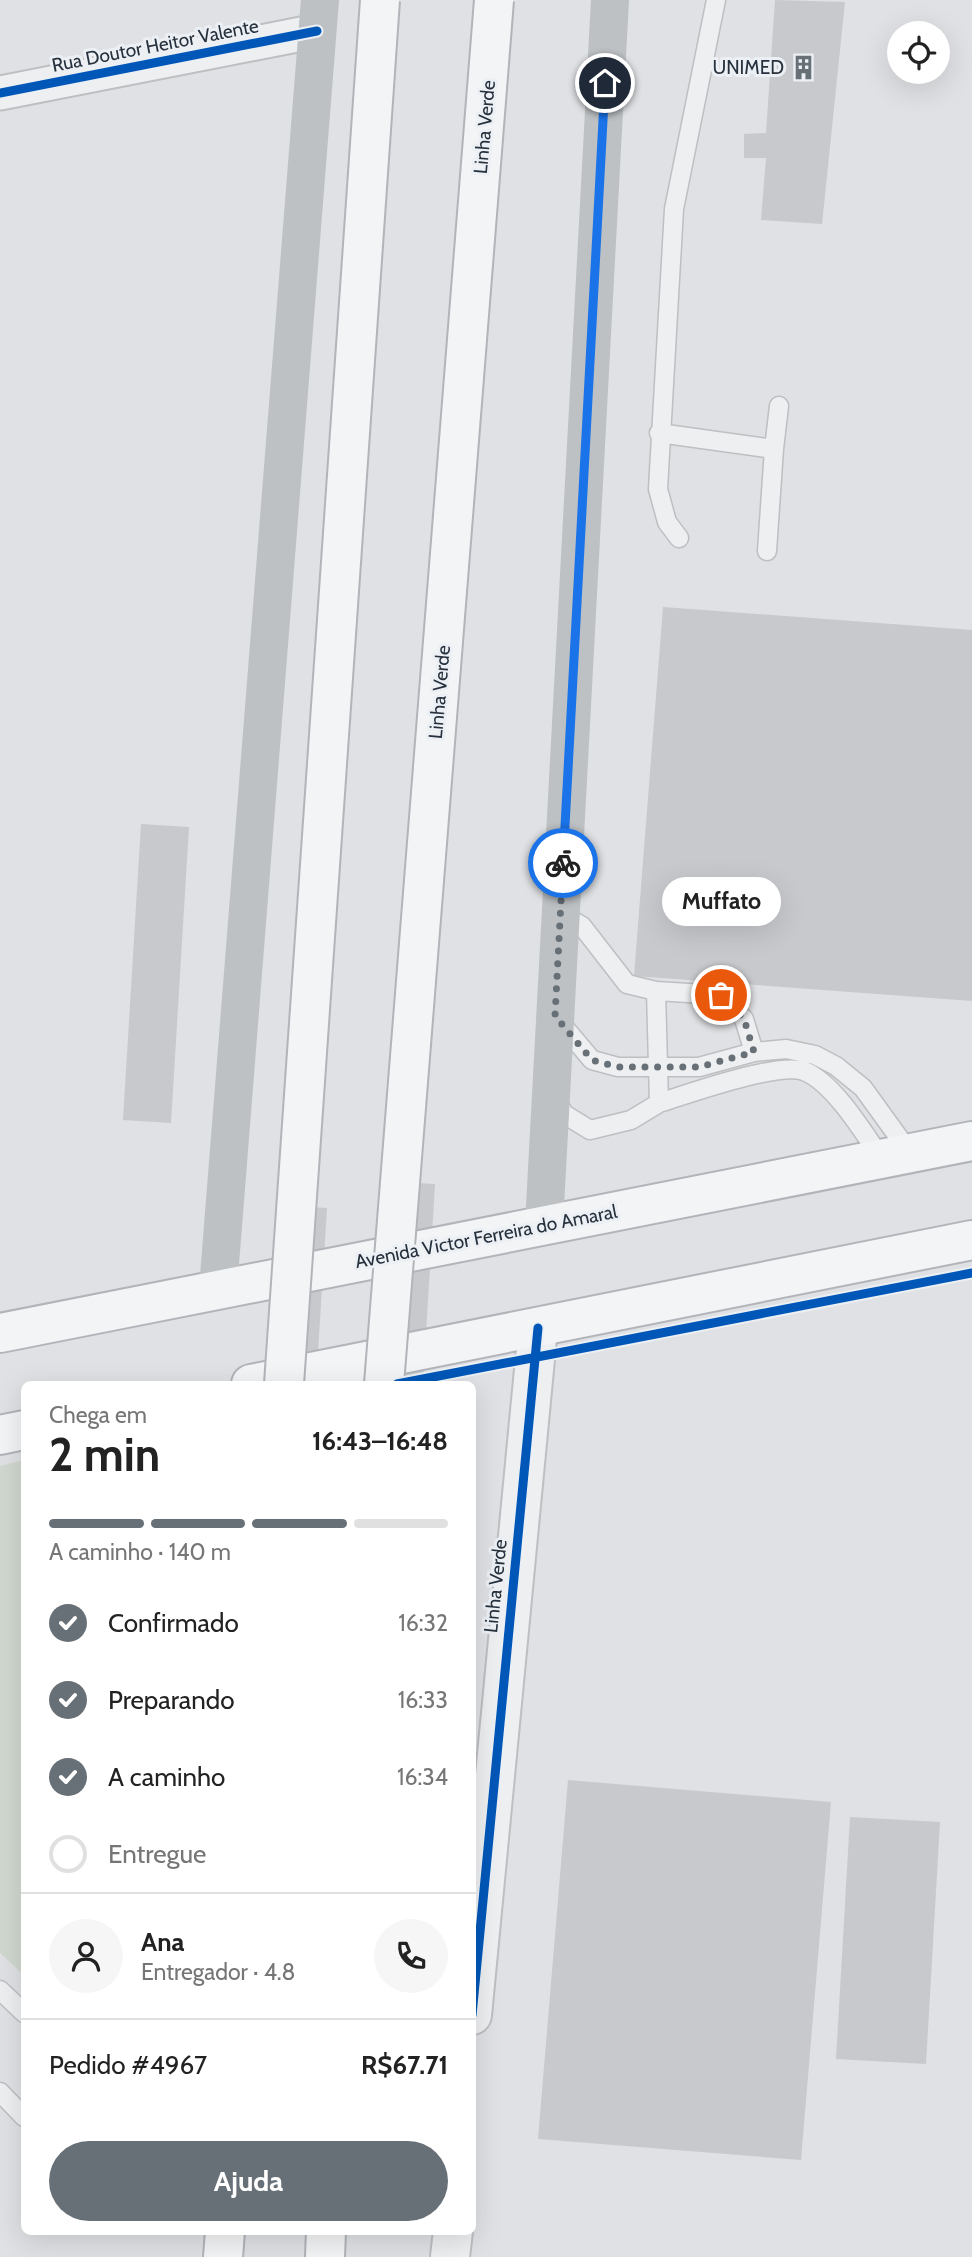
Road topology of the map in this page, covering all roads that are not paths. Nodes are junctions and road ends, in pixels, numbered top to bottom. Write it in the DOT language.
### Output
graph roads {
  1 [pos="380,0"];
  2 [pos="494,0"];
  3 [pos="610,0"];
  4 [pos="716,0"];
  5 [pos="319,16"];
  6 [pos="0,93"];
  7 [pos="779,406"];
  8 [pos="659,433"];
  9 [pos="774,449"];
  10 [pos="679,538"];
  11 [pos="767,551"];
  12 [pos="560,913"];
  13 [pos="656,991"];
  14 [pos="555,1016"];
  15 [pos="754,1052"];
  16 [pos="657,1065"];
  17 [pos="551,1091"];
  18 [pos="659,1103"];
  19 [pos="972,1141"];
  20 [pos="896,1156"];
  21 [pos="544,1225"];
  22 [pos="972,1240"];
  23 [pos="218,1289"];
  24 [pos="538,1328"];
  25 [pos="0,1333"];
  26 [pos="266,1381"];
  27 [pos="284,1381"];
  28 [pos="384,1381"];
  29 [pos="21,1431"];
  30 [pos="0,1435"];
  31 [pos="476,1973"];
  32 [pos="0,1990"];
  33 [pos="21,2010"];
  34 [pos="0,2092"];
  35 [pos="21,2114"];
  36 [pos="225,2235"];
  37 [pos="326,2235"];
  38 [pos="453,2235"];
  39 [pos="223,2257"];
  40 [pos="325,2257"];
  41 [pos="450,2257"];
  1 -- 27 [label="highway, bridge"];
  2 -- 28 [label="highway, Linha Verde, bridge"];
  3 -- 12 [label="main road"];
  4 -- 8 [label="lane"];
  5 -- 6 [label="street, Rua Doutor Heitor Valente"];
  5 -- 23 [label="main road"];
  7 -- 9 [label="lane"];
  8 -- 9 [label="lane"];
  8 -- 10 [label="lane"];
  9 -- 11 [label="lane"];
  12 -- 13 [label="lane"];
  12 -- 14 [label="main road"];
  13 -- 15 [label="lane"];
  13 -- 16 [label="lane"];
  14 -- 16 [label="lane"];
  14 -- 17 [label="main road"];
  15 -- 16 [label="lane"];
  15 -- 20 [label="lane"];
  16 -- 18 [label="lane"];
  17 -- 18 [label="lane"];
  17 -- 21 [label="main road"];
  18 -- 20 [label="lane"];
  19 -- 20 [label="highway, Avenida Victor Ferreira do Amaral"];
  20 -- 21 [label="highway, Avenida Victor Ferreira do Amaral"];
  21 -- 23 [label="highway, Avenida Victor Ferreira do Amaral"];
  22 -- 24 [label="highway"];
  23 -- 25 [label="highway, Avenida Victor Ferreira do Amaral"];
  24 -- 26 [label="highway"];
  24 -- 31 [label="street, Linha Verde"];
  29 -- 30 [label="highway"];
  32 -- 33 [label="lane"];
  34 -- 35 [label="lane"];
  36 -- 39 [label="highway"];
  37 -- 40 [label="highway"];
  38 -- 41 [label="street"];
}
